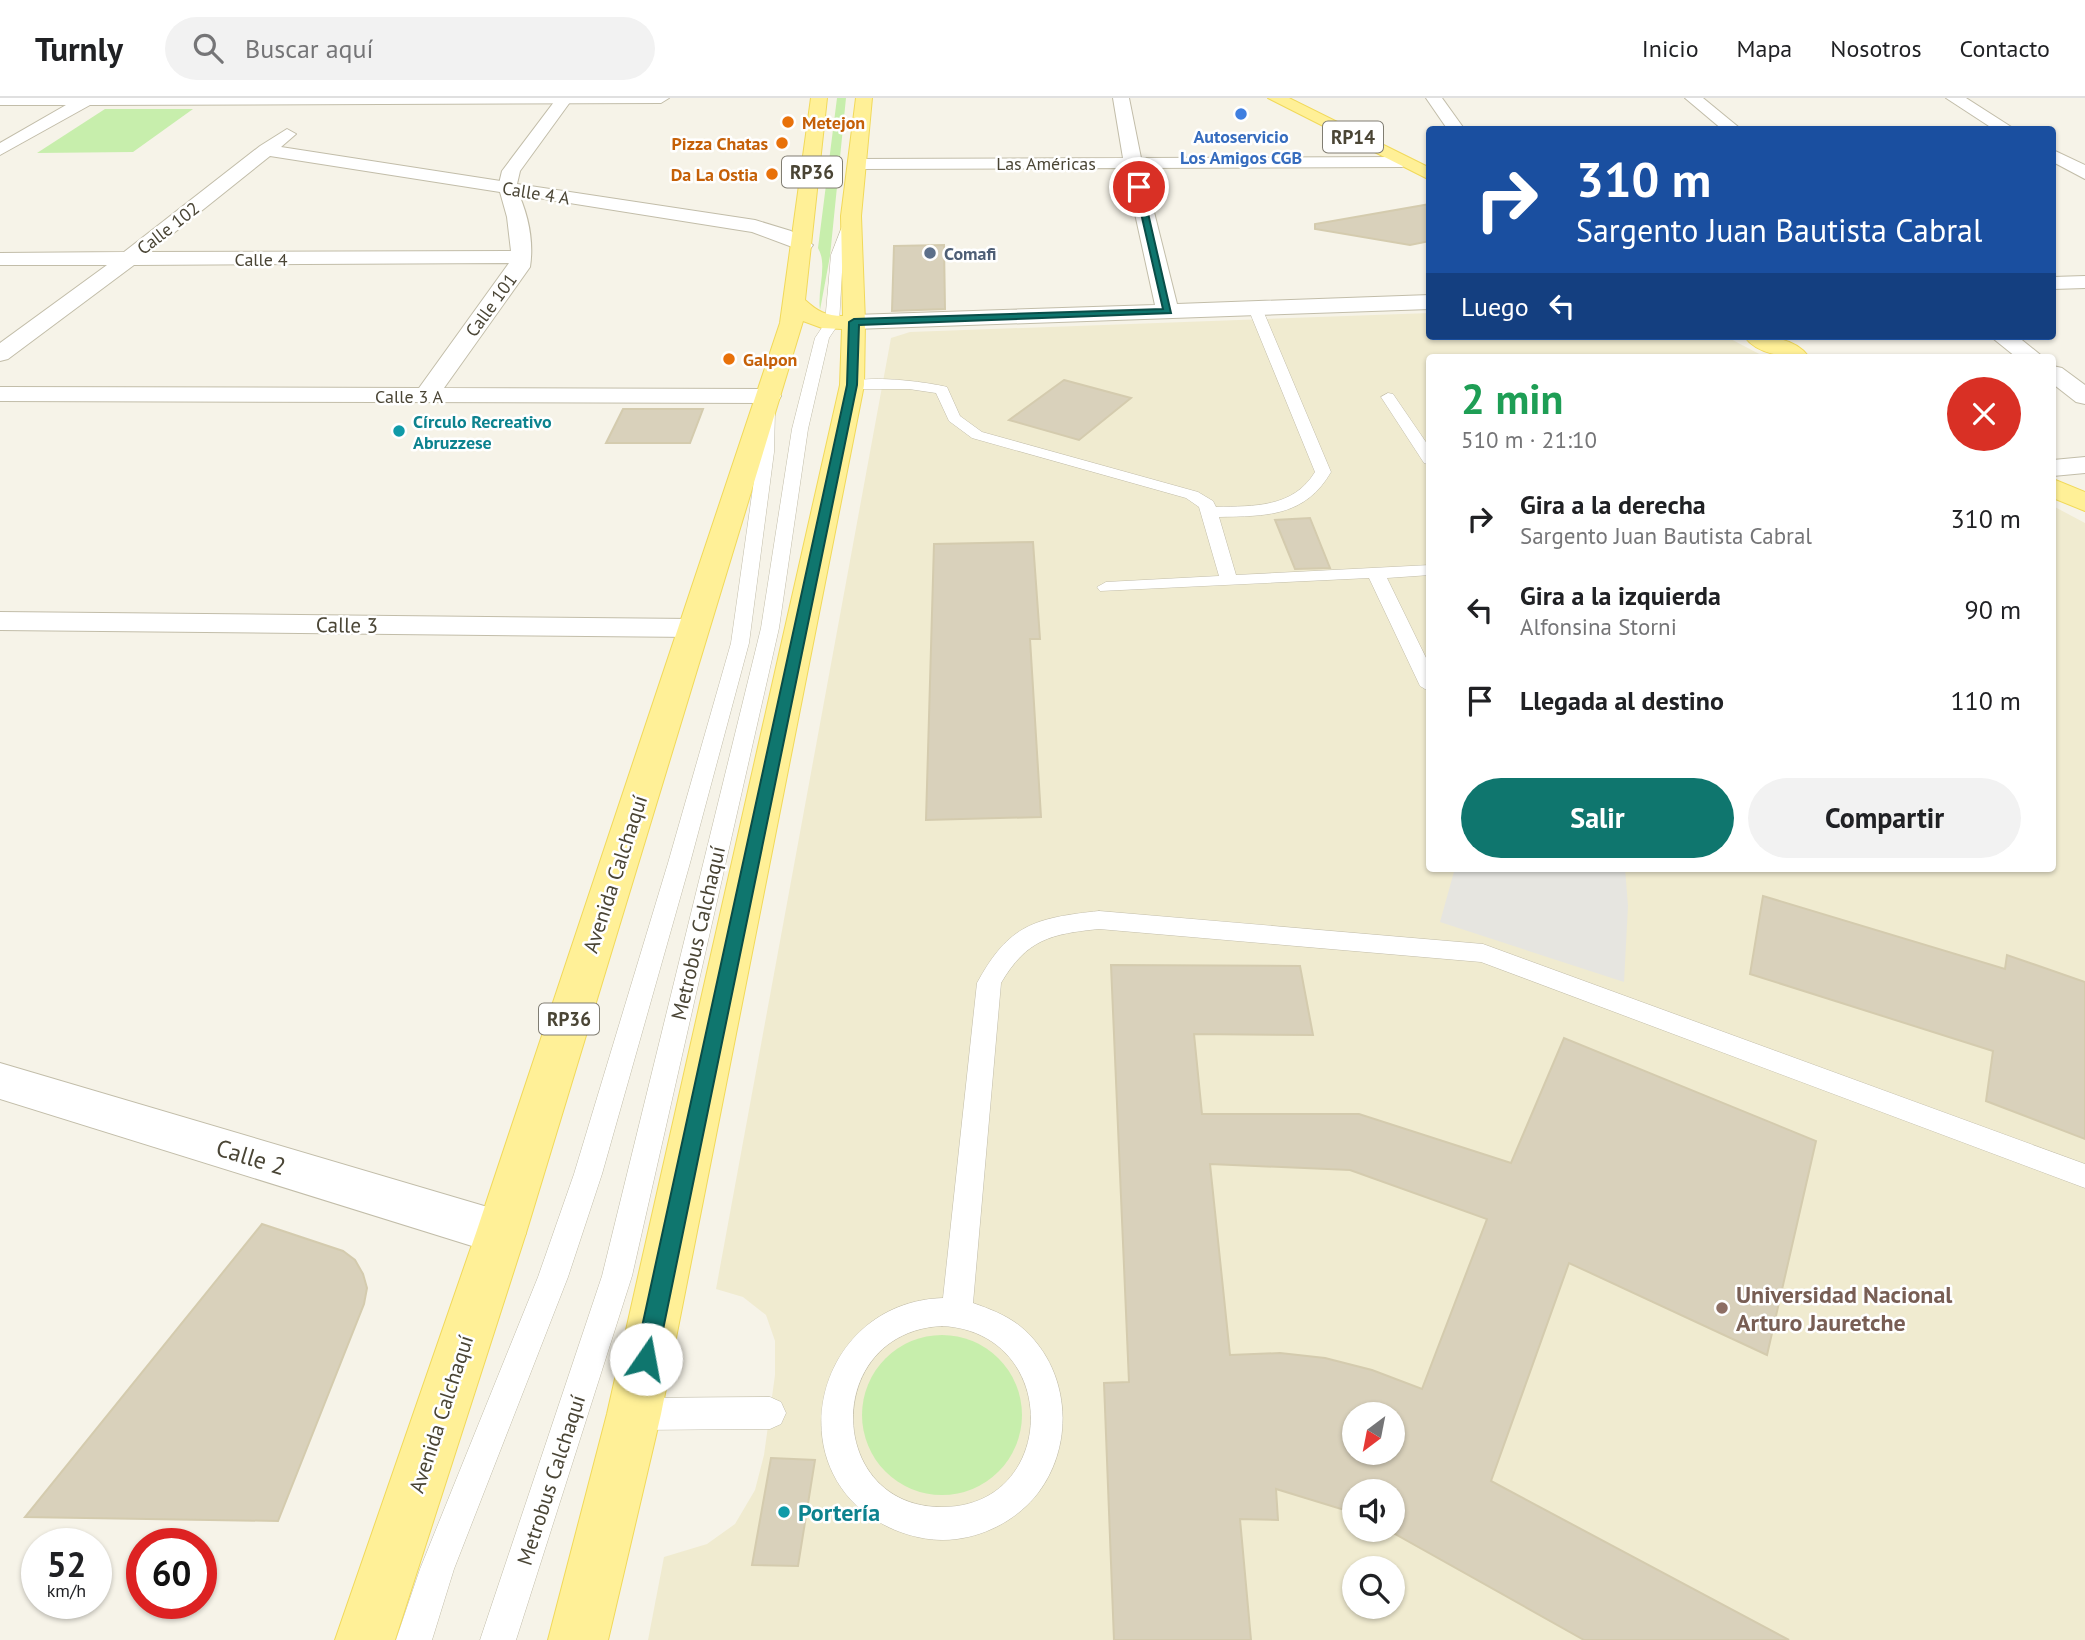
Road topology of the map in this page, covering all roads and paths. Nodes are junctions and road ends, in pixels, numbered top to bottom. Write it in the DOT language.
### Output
graph roads {
  1 [pos="565,98"];
  2 [pos="661,98"];
  3 [pos="819,98"];
  4 [pos="864,98"];
  5 [pos="1121,98"];
  6 [pos="1276,98"];
  7 [pos="1434,98"];
  8 [pos="1693,98"];
  9 [pos="1954,98"];
  10 [pos="88,99"];
  11 [pos="332,99"];
  12 [pos="0,100"];
  13 [pos="1454,126"];
  14 [pos="1729,126"];
  15 [pos="2001,126"];
  16 [pos="0,150"];
  17 [pos="266,150"];
  18 [pos="2056,156"];
  19 [pos="1402,162"];
  20 [pos="1133,163"];
  21 [pos="858,164"];
  22 [pos="2056,167"];
  23 [pos="2081,169"];
  24 [pos="1426,173"];
  25 [pos="507,188"];
  26 [pos="803,245"];
  27 [pos="522,257"];
  28 [pos="0,259"];
  29 [pos="127,260"];
  30 [pos="2085,282"];
  31 [pos="2056,283"];
  32 [pos="1426,302"];
  33 [pos="795,303"];
  34 [pos="1255,308"];
  35 [pos="1168,311"];
  36 [pos="843,323"];
  37 [pos="1764,340"];
  38 [pos="2008,340"];
  39 [pos="0,354"];
  40 [pos="1791,354"];
  41 [pos="2027,354"];
  42 [pos="2056,375"];
  43 [pos="852,385"];
  44 [pos="0,394"];
  45 [pos="50,396"];
  46 [pos="426,396"];
  47 [pos="769,396"];
  48 [pos="1388,397"];
  49 [pos="2085,397"];
  50 [pos="0,402"];
  51 [pos="1426,454"];
  52 [pos="2085,465"];
  53 [pos="2056,468"];
  54 [pos="2056,488"];
  55 [pos="2085,503"];
  56 [pos="1209,512"];
  57 [pos="1426,570"];
  58 [pos="1375,572"];
  59 [pos="1228,580"];
  60 [pos="1106,587"];
  61 [pos="0,621"];
  62 [pos="693,628"];
  63 [pos="1426,678"];
  64 [pos="0,1081"];
  65 [pos="2085,1176"];
  66 [pos="501,1233"];
  67 [pos="957,1313"];
  68 [pos="634,1413"];
  69 [pos="770,1413"];
  70 [pos="365,1640"];
  71 [pos="414,1640"];
  72 [pos="498,1640"];
  73 [pos="578,1640"];
  1 -- 2 [label="street"];
  1 -- 11 [label="street"];
  1 -- 25 [label="street"];
  3 -- 26 [label="main road, Avenida Calchaquí / RP36"];
  4 -- 21 [label="main road, RP36"];
  5 -- 20 [label="street"];
  6 -- 19 [label="main road, RP14"];
  7 -- 13 [label="street"];
  8 -- 14 [label="street"];
  9 -- 15 [label="street"];
  10 -- 11 [label="street"];
  10 -- 12 [label="street"];
  10 -- 16 [label="street"];
  11 -- 17 [label="street, Calle 102"];
  17 -- 25 [label="street, Calle 4 A"];
  17 -- 29 [label="street, Calle 102"];
  18 -- 23 [label="street"];
  19 -- 20 [label="street, Las Américas"];
  19 -- 24 [label="main road, RP14"];
  20 -- 21 [label="street, Las Américas"];
  20 -- 35 [label="street"];
  21 -- 36 [label="main road, RP36"];
  22 -- 23 [label="street"];
  25 -- 26 [label="street, Calle 4 A"];
  25 -- 27 [label="street, Calle 101"];
  26 -- 33 [label="main road, Avenida Calchaquí / RP36"];
  27 -- 29 [label="street, Calle 4"];
  27 -- 46 [label="street, Calle 101"];
  28 -- 29 [label="street, Calle 4"];
  29 -- 39 [label="street, Calle 102"];
  30 -- 31 [label="street"];
  32 -- 34 [label="street"];
  33 -- 36 [label="main road"];
  33 -- 47 [label="main road, Avenida Calchaquí / RP36"];
  34 -- 35 [label="street"];
  34 -- 56 [label="lane"];
  35 -- 36 [label="street"];
  36 -- 43 [label="main road, RP36"];
  36 -- 72 [label="lane, Metrobus Calchaquí"];
  37 -- 40 [label="main road"];
  38 -- 41 [label="street"];
  42 -- 49 [label="street"];
  43 -- 56 [label="lane"];
  43 -- 68 [label="main road, RP36"];
  44 -- 45 [label="street, Calle 3 A"];
  45 -- 46 [label="street, Calle 3 A"];
  45 -- 50 [label="street, Calle 3 A"];
  46 -- 47 [label="street, Calle 3 A"];
  47 -- 62 [label="main road, Avenida Calchaquí / RP36"];
  47 -- 71 [label="lane, Metrobus Calchaquí"];
  48 -- 51 [label="lane"];
  52 -- 53 [label="street"];
  54 -- 55 [label="main road"];
  56 -- 59 [label="lane"];
  57 -- 58 [label="lane"];
  58 -- 59 [label="lane"];
  58 -- 63 [label="lane"];
  59 -- 60 [label="lane"];
  61 -- 62 [label="street, Calle 3"];
  62 -- 66 [label="main road, Avenida Calchaquí / RP36"];
  64 -- 66 [label="street, Calle 2"];
  65 -- 67 [label="lane"];
  66 -- 70 [label="main road, Avenida Calchaquí / RP36"];
  67 -- 67 [label="lane"];
  68 -- 69 [label="lane"];
  68 -- 73 [label="main road, RP36"];
}
